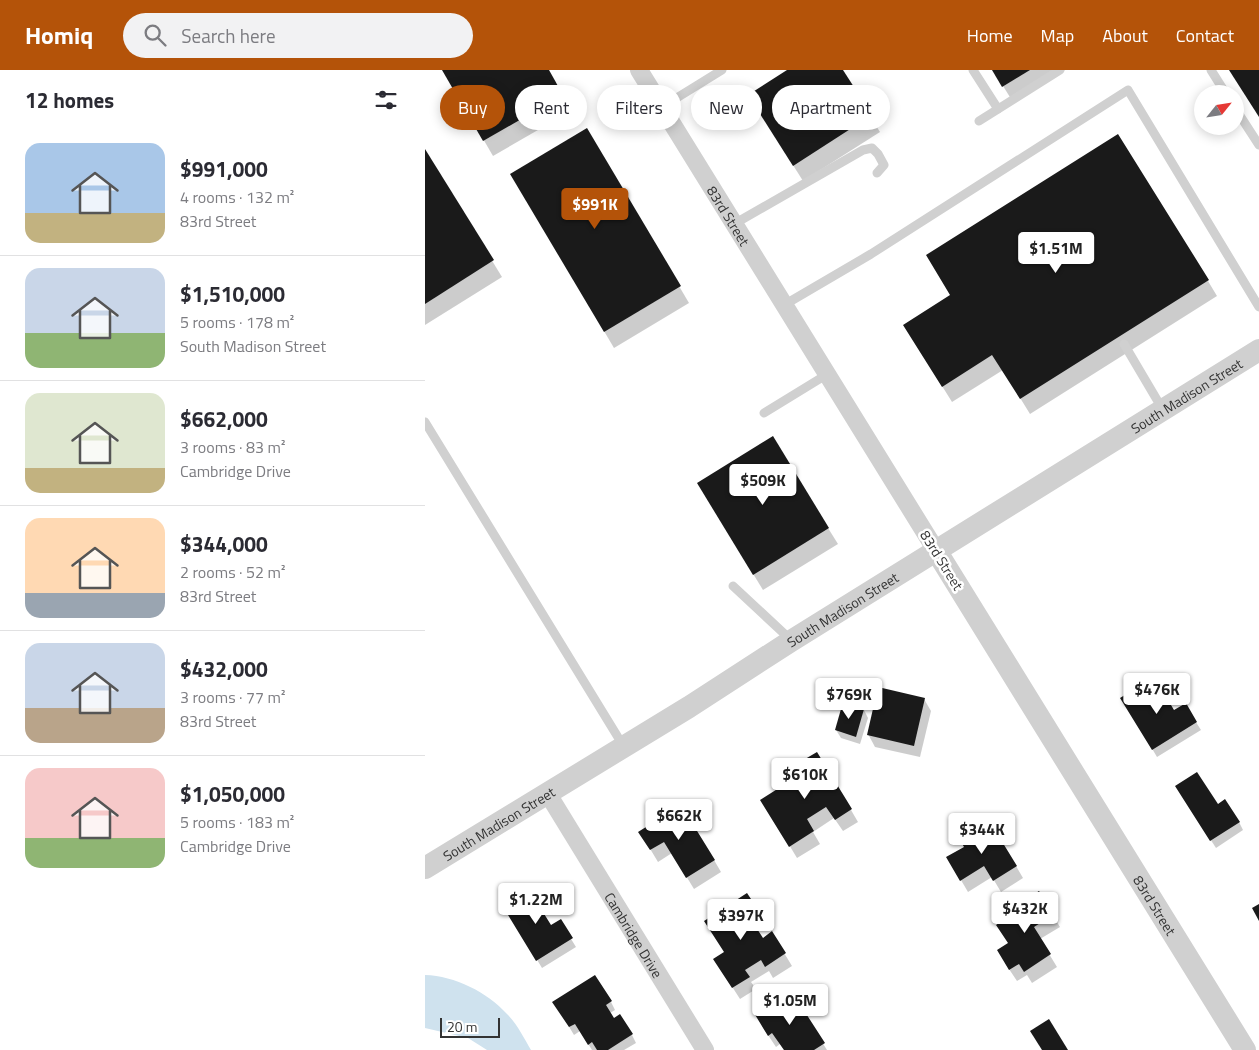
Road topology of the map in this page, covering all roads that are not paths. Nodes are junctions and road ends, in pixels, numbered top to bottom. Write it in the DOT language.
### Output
graph roads {
  1 [pos="639,70"];
  2 [pos="722,70"];
  3 [pos="973,70"];
  4 [pos="1060,70"];
  5 [pos="1211,70"];
  6 [pos="648,85"];
  7 [pos="1220,85"];
  8 [pos="681,95"];
  9 [pos="998,109"];
  10 [pos="979,121"];
  11 [pos="1244,122"];
  12 [pos="676,130"];
  13 [pos="1259,145"];
  14 [pos="877,174"];
  15 [pos="734,224"];
  16 [pos="784,305"];
  17 [pos="1259,307"];
  18 [pos="1124,344"];
  19 [pos="1259,350"];
  20 [pos="827,374"];
  21 [pos="1163,410"];
  22 [pos="764,413"];
  23 [pos="425,422"];
  24 [pos="937,552"];
  25 [pos="733,586"];
  26 [pos="791,641"];
  27 [pos="624,748"];
  28 [pos="548,794"];
  29 [pos="425,868"];
  30 [pos="705,1050"];
  31 [pos="1245,1050"];
  1 -- 6 [label="street, 83rd Street"];
  2 -- 8 [label="lane"];
  3 -- 9 [label="lane"];
  4 -- 9 [label="lane"];
  5 -- 7 [label="lane"];
  9 -- 10 [label="lane"];
  11 -- 13 [label="lane"];
  12 -- 15 [label="street, 83rd Street"];
  14 -- 15 [label="lane"];
  15 -- 16 [label="street, 83rd Street"];
  16 -- 17 [label="lane"];
  16 -- 20 [label="street, 83rd Street"];
  18 -- 21 [label="lane"];
  19 -- 21 [label="street, South Madison Street"];
  20 -- 22 [label="lane"];
  20 -- 24 [label="street, 83rd Street"];
  21 -- 24 [label="street, South Madison Street"];
  23 -- 27 [label="lane"];
  24 -- 26 [label="street, South Madison Street"];
  24 -- 31 [label="street, 83rd Street"];
  25 -- 26 [label="lane"];
  26 -- 27 [label="street, South Madison Street"];
  27 -- 28 [label="street, South Madison Street"];
  28 -- 29 [label="street, South Madison Street"];
  28 -- 30 [label="street, Cambridge Drive"];
}
